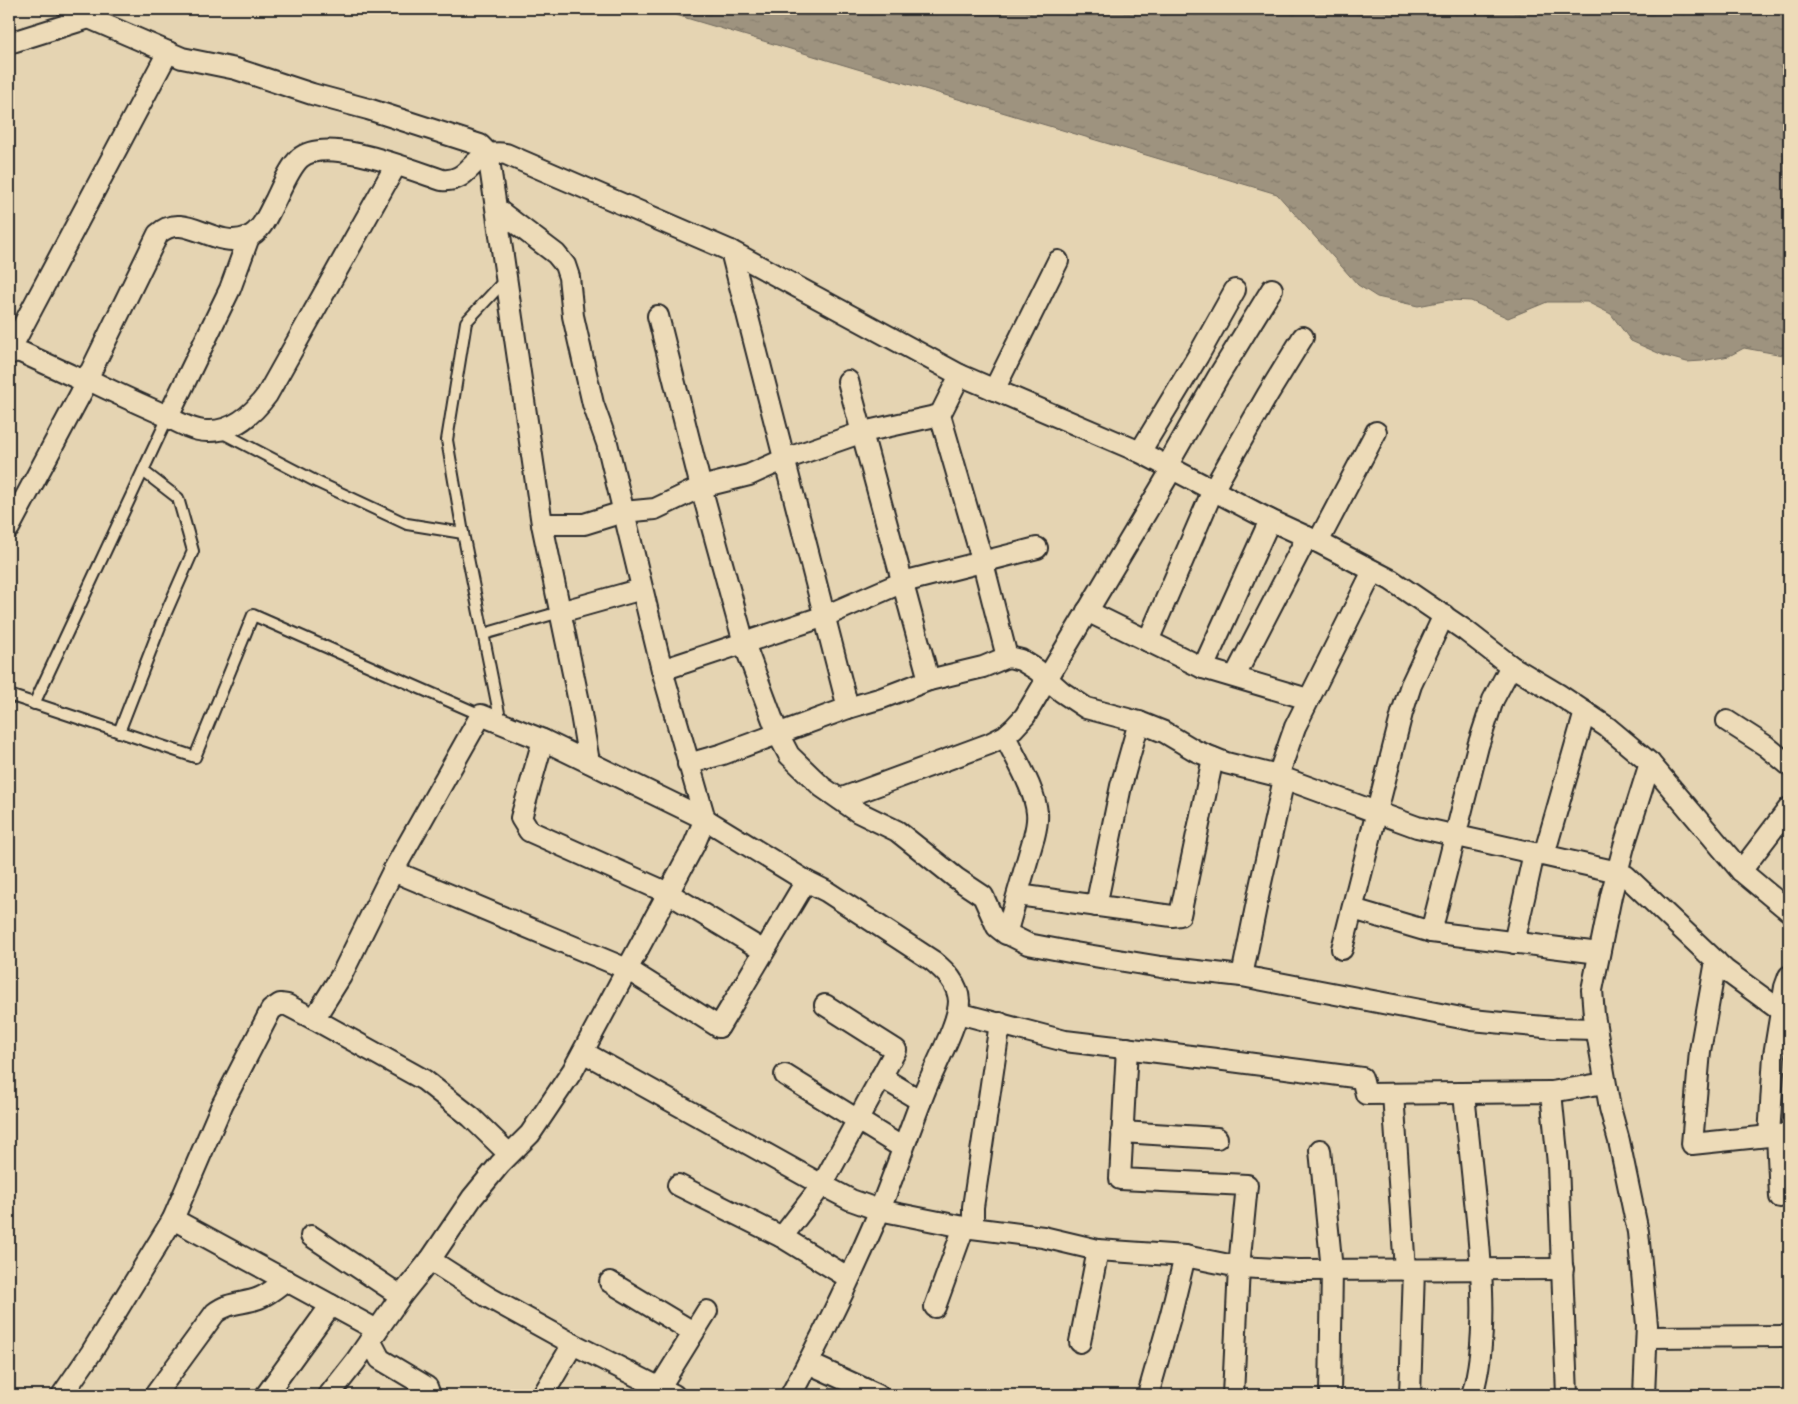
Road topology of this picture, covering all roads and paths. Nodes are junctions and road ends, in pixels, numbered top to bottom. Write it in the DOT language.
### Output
graph roads {
  1 [pos="68,9"];
  2 [pos="89,18"];
  3 [pos="9,43"];
  4 [pos="168,52"];
  5 [pos="488,154"];
  6 [pos="396,165"];
  7 [pos="498,210"];
  8 [pos="249,237"];
  9 [pos="731,251"];
  10 [pos="1058,261"];
  11 [pos="508,278"];
  12 [pos="1272,289"];
  13 [pos="1235,290"];
  14 [pos="658,316"];
  15 [pos="1303,337"];
  16 [pos="9,353"];
  17 [pos="960,375"];
  18 [pos="87,379"];
  19 [pos="848,381"];
  20 [pos="994,390"];
  21 [pos="940,415"];
  22 [pos="168,417"];
  23 [pos="218,430"];
  24 [pos="863,432"];
  25 [pos="1376,432"];
  26 [pos="1140,452"];
  27 [pos="785,459"];
  28 [pos="1170,468"];
  29 [pos="143,471"];
  30 [pos="701,487"];
  31 [pos="1213,490"];
  32 [pos="623,512"];
  33 [pos="1270,520"];
  34 [pos="542,524"];
  35 [pos="9,528"];
  36 [pos="463,533"];
  37 [pos="1312,540"];
  38 [pos="1036,548"];
  39 [pos="983,563"];
  40 [pos="1373,571"];
  41 [pos="902,582"];
  42 [pos="642,590"];
  43 [pos="1088,611"];
  44 [pos="560,612"];
  45 [pos="1444,615"];
  46 [pos="825,616"];
  47 [pos="484,634"];
  48 [pos="1148,642"];
  49 [pos="744,643"];
  50 [pos="1007,657"];
  51 [pos="1511,666"];
  52 [pos="1204,668"];
  53 [pos="662,670"];
  54 [pos="1236,676"];
  55 [pos="1048,679"];
  56 [pos="929,680"];
  57 [pos="9,695"];
  58 [pos="1308,699"];
  59 [pos="34,704"];
  60 [pos="848,708"];
  61 [pos="1585,712"];
  62 [pos="481,715"];
  63 [pos="1727,721"];
  64 [pos="1139,722"];
  65 [pos="501,723"];
  66 [pos="119,732"];
  67 [pos="778,734"];
  68 [pos="1005,736"];
  69 [pos="543,740"];
  70 [pos="1213,758"];
  71 [pos="589,762"];
  72 [pos="1650,763"];
  73 [pos="688,764"];
  74 [pos="1789,765"];
  75 [pos="1281,777"];
  76 [pos="840,799"];
  77 [pos="1789,808"];
  78 [pos="1377,812"];
  79 [pos="705,819"];
  80 [pos="1455,835"];
  81 [pos="1539,854"];
  82 [pos="393,871"];
  83 [pos="1741,871"];
  84 [pos="1618,872"];
  85 [pos="806,881"];
  86 [pos="668,892"];
  87 [pos="1018,895"];
  88 [pos="1096,906"];
  89 [pos="1353,909"];
  90 [pos="1789,911"];
  91 [pos="1430,932"];
  92 [pos="1006,934"];
  93 [pos="1514,943"];
  94 [pos="1342,949"];
  95 [pos="764,951"];
  96 [pos="1599,953"];
  97 [pos="1716,961"];
  98 [pos="627,969"];
  99 [pos="1242,976"];
  100 [pos="1789,976"];
  101 [pos="825,1005"];
  102 [pos="1781,1011"];
  103 [pos="958,1013"];
  104 [pos="314,1019"];
  105 [pos="1000,1023"];
  106 [pos="1596,1029"];
  107 [pos="1127,1048"];
  108 [pos="583,1052"];
  109 [pos="785,1075"];
  110 [pos="881,1077"];
  111 [pos="1605,1083"];
  112 [pos="1551,1092"];
  113 [pos="1393,1094"];
  114 [pos="1464,1094"];
  115 [pos="921,1101"];
  116 [pos="857,1120"];
  117 [pos="1122,1132"];
  118 [pos="1779,1135"];
  119 [pos="1217,1138"];
  120 [pos="903,1148"];
  121 [pos="1320,1150"];
  122 [pos="509,1154"];
  123 [pos="678,1185"];
  124 [pos="822,1185"];
  125 [pos="1780,1198"];
  126 [pos="879,1210"];
  127 [pos="173,1219"];
  128 [pos="968,1227"];
  129 [pos="311,1236"];
  130 [pos="782,1237"];
  131 [pos="1098,1250"];
  132 [pos="1185,1256"];
  133 [pos="430,1260"];
  134 [pos="1238,1267"];
  135 [pos="1481,1269"];
  136 [pos="1563,1269"];
  137 [pos="1332,1270"];
  138 [pos="1410,1270"];
  139 [pos="849,1278"];
  140 [pos="286,1280"];
  141 [pos="610,1282"];
  142 [pos="401,1296"];
  143 [pos="331,1305"];
  144 [pos="935,1306"];
  145 [pos="707,1311"];
  146 [pos="693,1332"];
  147 [pos="374,1335"];
  148 [pos="1789,1336"];
  149 [pos="1647,1337"];
  150 [pos="1080,1342"];
  151 [pos="573,1344"];
  152 [pos="808,1363"];
  153 [pos="663,1393"];
  154 [pos="62,1395"];
  155 [pos="155,1395"];
  156 [pos="266,1395"];
  157 [pos="329,1395"];
  158 [pos="430,1395"];
  159 [pos="543,1395"];
  160 [pos="791,1395"];
  161 [pos="878,1395"];
  162 [pos="1148,1395"];
  163 [pos="1233,1395"];
  164 [pos="1330,1395"];
  165 [pos="1410,1395"];
  166 [pos="1472,1395"];
  167 [pos="1567,1395"];
  168 [pos="1644,1395"];
  1 -- 2 [label="street"];
  2 -- 3 [label="street"];
  2 -- 4 [label="street"];
  4 -- 5 [label="street"];
  4 -- 16 [label="street"];
  5 -- 6 [label="street"];
  5 -- 7 [label="street"];
  5 -- 9 [label="street"];
  6 -- 8 [label="street"];
  6 -- 23 [label="street"];
  7 -- 11 [label="street"];
  7 -- 32 [label="street"];
  8 -- 18 [label="street"];
  8 -- 22 [label="street"];
  9 -- 17 [label="street"];
  9 -- 27 [label="street"];
  10 -- 20 [label="street"];
  11 -- 34 [label="street"];
  11 -- 36 [label="lane"];
  12 -- 28 [label="street"];
  13 -- 26 [label="street"];
  14 -- 30 [label="street"];
  15 -- 31 [label="street"];
  16 -- 18 [label="street"];
  17 -- 20 [label="street"];
  17 -- 21 [label="street"];
  18 -- 22 [label="street"];
  18 -- 35 [label="street"];
  19 -- 24 [label="street"];
  20 -- 26 [label="street"];
  21 -- 24 [label="street"];
  21 -- 39 [label="street"];
  22 -- 23 [label="street"];
  22 -- 29 [label="lane"];
  23 -- 36 [label="lane"];
  24 -- 27 [label="street"];
  24 -- 41 [label="street"];
  25 -- 37 [label="street"];
  26 -- 28 [label="street"];
  27 -- 30 [label="street"];
  27 -- 46 [label="street"];
  28 -- 31 [label="street"];
  28 -- 43 [label="street"];
  29 -- 59 [label="lane"];
  29 -- 66 [label="lane"];
  30 -- 32 [label="street"];
  30 -- 49 [label="street"];
  31 -- 33 [label="street"];
  31 -- 48 [label="street"];
  32 -- 34 [label="street"];
  32 -- 42 [label="street"];
  33 -- 37 [label="street"];
  33 -- 52 [label="street"];
  34 -- 44 [label="street"];
  36 -- 47 [label="lane"];
  37 -- 40 [label="street"];
  37 -- 54 [label="street"];
  38 -- 39 [label="street"];
  39 -- 41 [label="street"];
  39 -- 50 [label="street"];
  40 -- 45 [label="street"];
  40 -- 58 [label="street"];
  41 -- 46 [label="street"];
  41 -- 56 [label="street"];
  42 -- 44 [label="street"];
  42 -- 53 [label="street"];
  43 -- 48 [label="street"];
  43 -- 55 [label="street"];
  44 -- 47 [label="lane"];
  44 -- 71 [label="street"];
  45 -- 51 [label="street"];
  45 -- 78 [label="street"];
  46 -- 49 [label="street"];
  46 -- 60 [label="street"];
  47 -- 65 [label="lane"];
  48 -- 52 [label="street"];
  49 -- 53 [label="street"];
  49 -- 67 [label="street"];
  50 -- 55 [label="street"];
  50 -- 56 [label="street"];
  51 -- 61 [label="street"];
  51 -- 80 [label="street"];
  52 -- 54 [label="street"];
  53 -- 73 [label="street"];
  54 -- 58 [label="street"];
  55 -- 64 [label="street"];
  55 -- 68 [label="street"];
  56 -- 60 [label="street"];
  57 -- 59 [label="lane"];
  58 -- 75 [label="street"];
  59 -- 66 [label="lane"];
  60 -- 67 [label="street"];
  61 -- 72 [label="street"];
  61 -- 81 [label="street"];
  62 -- 65 [label="street"];
  62 -- 66 [label="lane"];
  62 -- 82 [label="street"];
  63 -- 74 [label="street"];
  64 -- 70 [label="street"];
  64 -- 88 [label="street"];
  65 -- 69 [label="street"];
  67 -- 73 [label="street"];
  67 -- 76 [label="street"];
  68 -- 76 [label="street"];
  68 -- 87 [label="street"];
  69 -- 71 [label="street"];
  69 -- 86 [label="street"];
  70 -- 75 [label="street"];
  70 -- 88 [label="street"];
  71 -- 79 [label="street"];
  72 -- 83 [label="street"];
  72 -- 84 [label="street"];
  73 -- 79 [label="street"];
  75 -- 78 [label="street"];
  75 -- 99 [label="street"];
  76 -- 92 [label="street"];
  77 -- 83 [label="street"];
  78 -- 80 [label="street"];
  78 -- 89 [label="street"];
  79 -- 85 [label="street"];
  79 -- 86 [label="street"];
  80 -- 81 [label="street"];
  80 -- 91 [label="street"];
  81 -- 84 [label="street"];
  81 -- 93 [label="street"];
  82 -- 98 [label="street"];
  82 -- 104 [label="street"];
  83 -- 90 [label="street"];
  84 -- 96 [label="street"];
  84 -- 97 [label="street"];
  85 -- 95 [label="street"];
  85 -- 103 [label="street"];
  86 -- 95 [label="street"];
  86 -- 98 [label="street"];
  87 -- 88 [label="street"];
  87 -- 92 [label="street"];
  89 -- 91 [label="street"];
  89 -- 94 [label="street"];
  91 -- 93 [label="street"];
  92 -- 99 [label="street"];
  93 -- 96 [label="street"];
  95 -- 98 [label="street"];
  96 -- 106 [label="street"];
  97 -- 102 [label="street"];
  97 -- 118 [label="street"];
  98 -- 108 [label="street"];
  99 -- 106 [label="street"];
  100 -- 102 [label="street"];
  101 -- 110 [label="street"];
  102 -- 118 [label="street"];
  103 -- 105 [label="street"];
  103 -- 115 [label="street"];
  104 -- 122 [label="street"];
  104 -- 127 [label="street"];
  105 -- 107 [label="street"];
  105 -- 128 [label="street"];
  106 -- 111 [label="street"];
  107 -- 113 [label="street"];
  107 -- 117 [label="street"];
  108 -- 122 [label="street"];
  108 -- 124 [label="street"];
  109 -- 116 [label="street"];
  110 -- 115 [label="street"];
  110 -- 116 [label="street"];
  111 -- 112 [label="street"];
  111 -- 149 [label="street"];
  112 -- 114 [label="street"];
  112 -- 136 [label="street"];
  113 -- 114 [label="street"];
  113 -- 138 [label="street"];
  114 -- 135 [label="street"];
  115 -- 120 [label="street"];
  116 -- 120 [label="street"];
  116 -- 124 [label="street"];
  117 -- 119 [label="street"];
  117 -- 134 [label="street"];
  118 -- 125 [label="street"];
  120 -- 126 [label="street"];
  121 -- 137 [label="street"];
  122 -- 133 [label="street"];
  123 -- 130 [label="street"];
  124 -- 126 [label="street"];
  124 -- 130 [label="street"];
  126 -- 128 [label="street"];
  126 -- 139 [label="street"];
  127 -- 140 [label="street"];
  127 -- 154 [label="street"];
  128 -- 131 [label="street"];
  128 -- 144 [label="street"];
  129 -- 142 [label="street"];
  130 -- 139 [label="street"];
  131 -- 132 [label="street"];
  131 -- 150 [label="street"];
  132 -- 134 [label="street"];
  132 -- 162 [label="street"];
  133 -- 142 [label="street"];
  133 -- 151 [label="street"];
  134 -- 137 [label="street"];
  134 -- 163 [label="street"];
  135 -- 136 [label="street"];
  135 -- 138 [label="street"];
  135 -- 166 [label="street"];
  136 -- 167 [label="street"];
  137 -- 138 [label="street"];
  137 -- 164 [label="street"];
  138 -- 165 [label="street"];
  139 -- 152 [label="street"];
  140 -- 143 [label="street"];
  140 -- 155 [label="street"];
  141 -- 146 [label="street"];
  142 -- 147 [label="street"];
  143 -- 147 [label="street"];
  143 -- 156 [label="street"];
  145 -- 146 [label="street"];
  146 -- 153 [label="street"];
  147 -- 157 [label="street"];
  147 -- 158 [label="street"];
  148 -- 149 [label="street"];
  149 -- 168 [label="street"];
  151 -- 153 [label="street"];
  151 -- 159 [label="street"];
  152 -- 160 [label="street"];
  152 -- 161 [label="street"];
}
